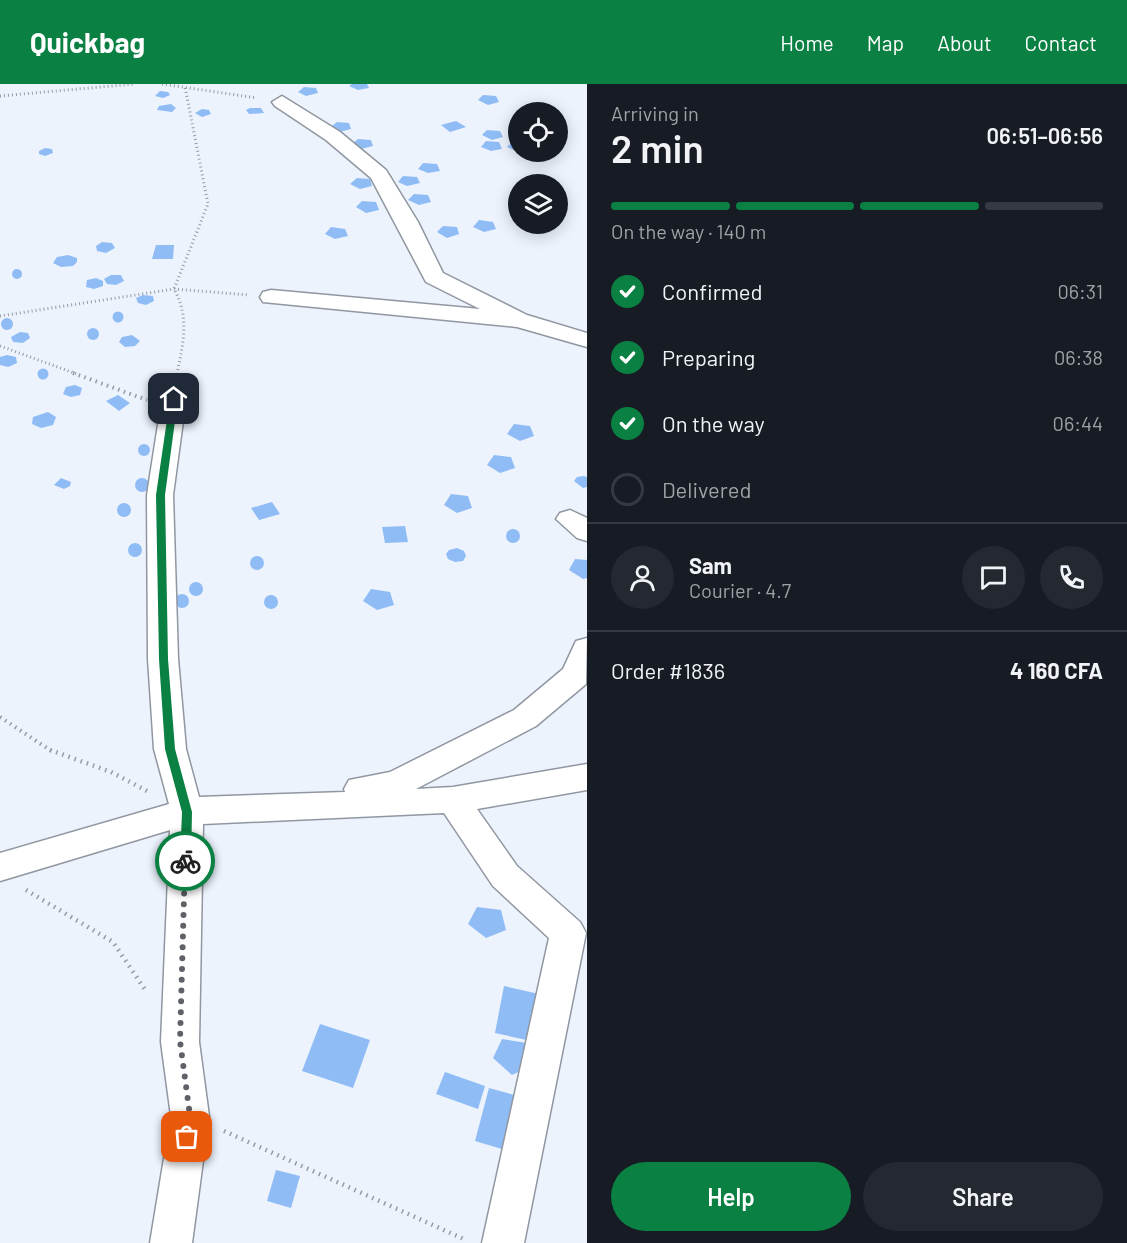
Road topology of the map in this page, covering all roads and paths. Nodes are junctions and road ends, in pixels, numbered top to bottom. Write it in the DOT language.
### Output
graph roads {
  1 [pos="134,84"];
  2 [pos="162,84"];
  3 [pos="185,87"];
  4 [pos="0,96"];
  5 [pos="282,102"];
  6 [pos="174,289"];
  7 [pos="271,297"];
  8 [pos="0,316"];
  9 [pos="519,320"];
  10 [pos="587,340"];
  11 [pos="0,346"];
  12 [pos="174,399"];
  13 [pos="587,649"];
  14 [pos="0,717"];
  15 [pos="587,777"];
  16 [pos="453,800"];
  17 [pos="187,812"];
  18 [pos="9,876"];
  19 [pos="180,1041"];
  20 [pos="190,1116"];
  21 [pos="171,1243"];
  22 [pos="474,1243"];
  23 [pos="503,1243"];
  1 -- 4 [label="path"];
  2 -- 3 [label="path"];
  3 -- 5 [label="path"];
  3 -- 6 [label="path"];
  5 -- 9 [label="street"];
  6 -- 7 [label="path"];
  6 -- 8 [label="path"];
  6 -- 12 [label="path"];
  7 -- 9 [label="street"];
  9 -- 10 [label="street"];
  11 -- 12 [label="path"];
  12 -- 17 [label="street"];
  13 -- 17 [label="street"];
  14 -- 17 [label="path"];
  15 -- 16 [label="street"];
  16 -- 17 [label="street"];
  16 -- 23 [label="street"];
  17 -- 18 [label="street"];
  17 -- 19 [label="street"];
  18 -- 19 [label="path"];
  19 -- 20 [label="street"];
  20 -- 21 [label="street"];
  20 -- 22 [label="path"];
}
